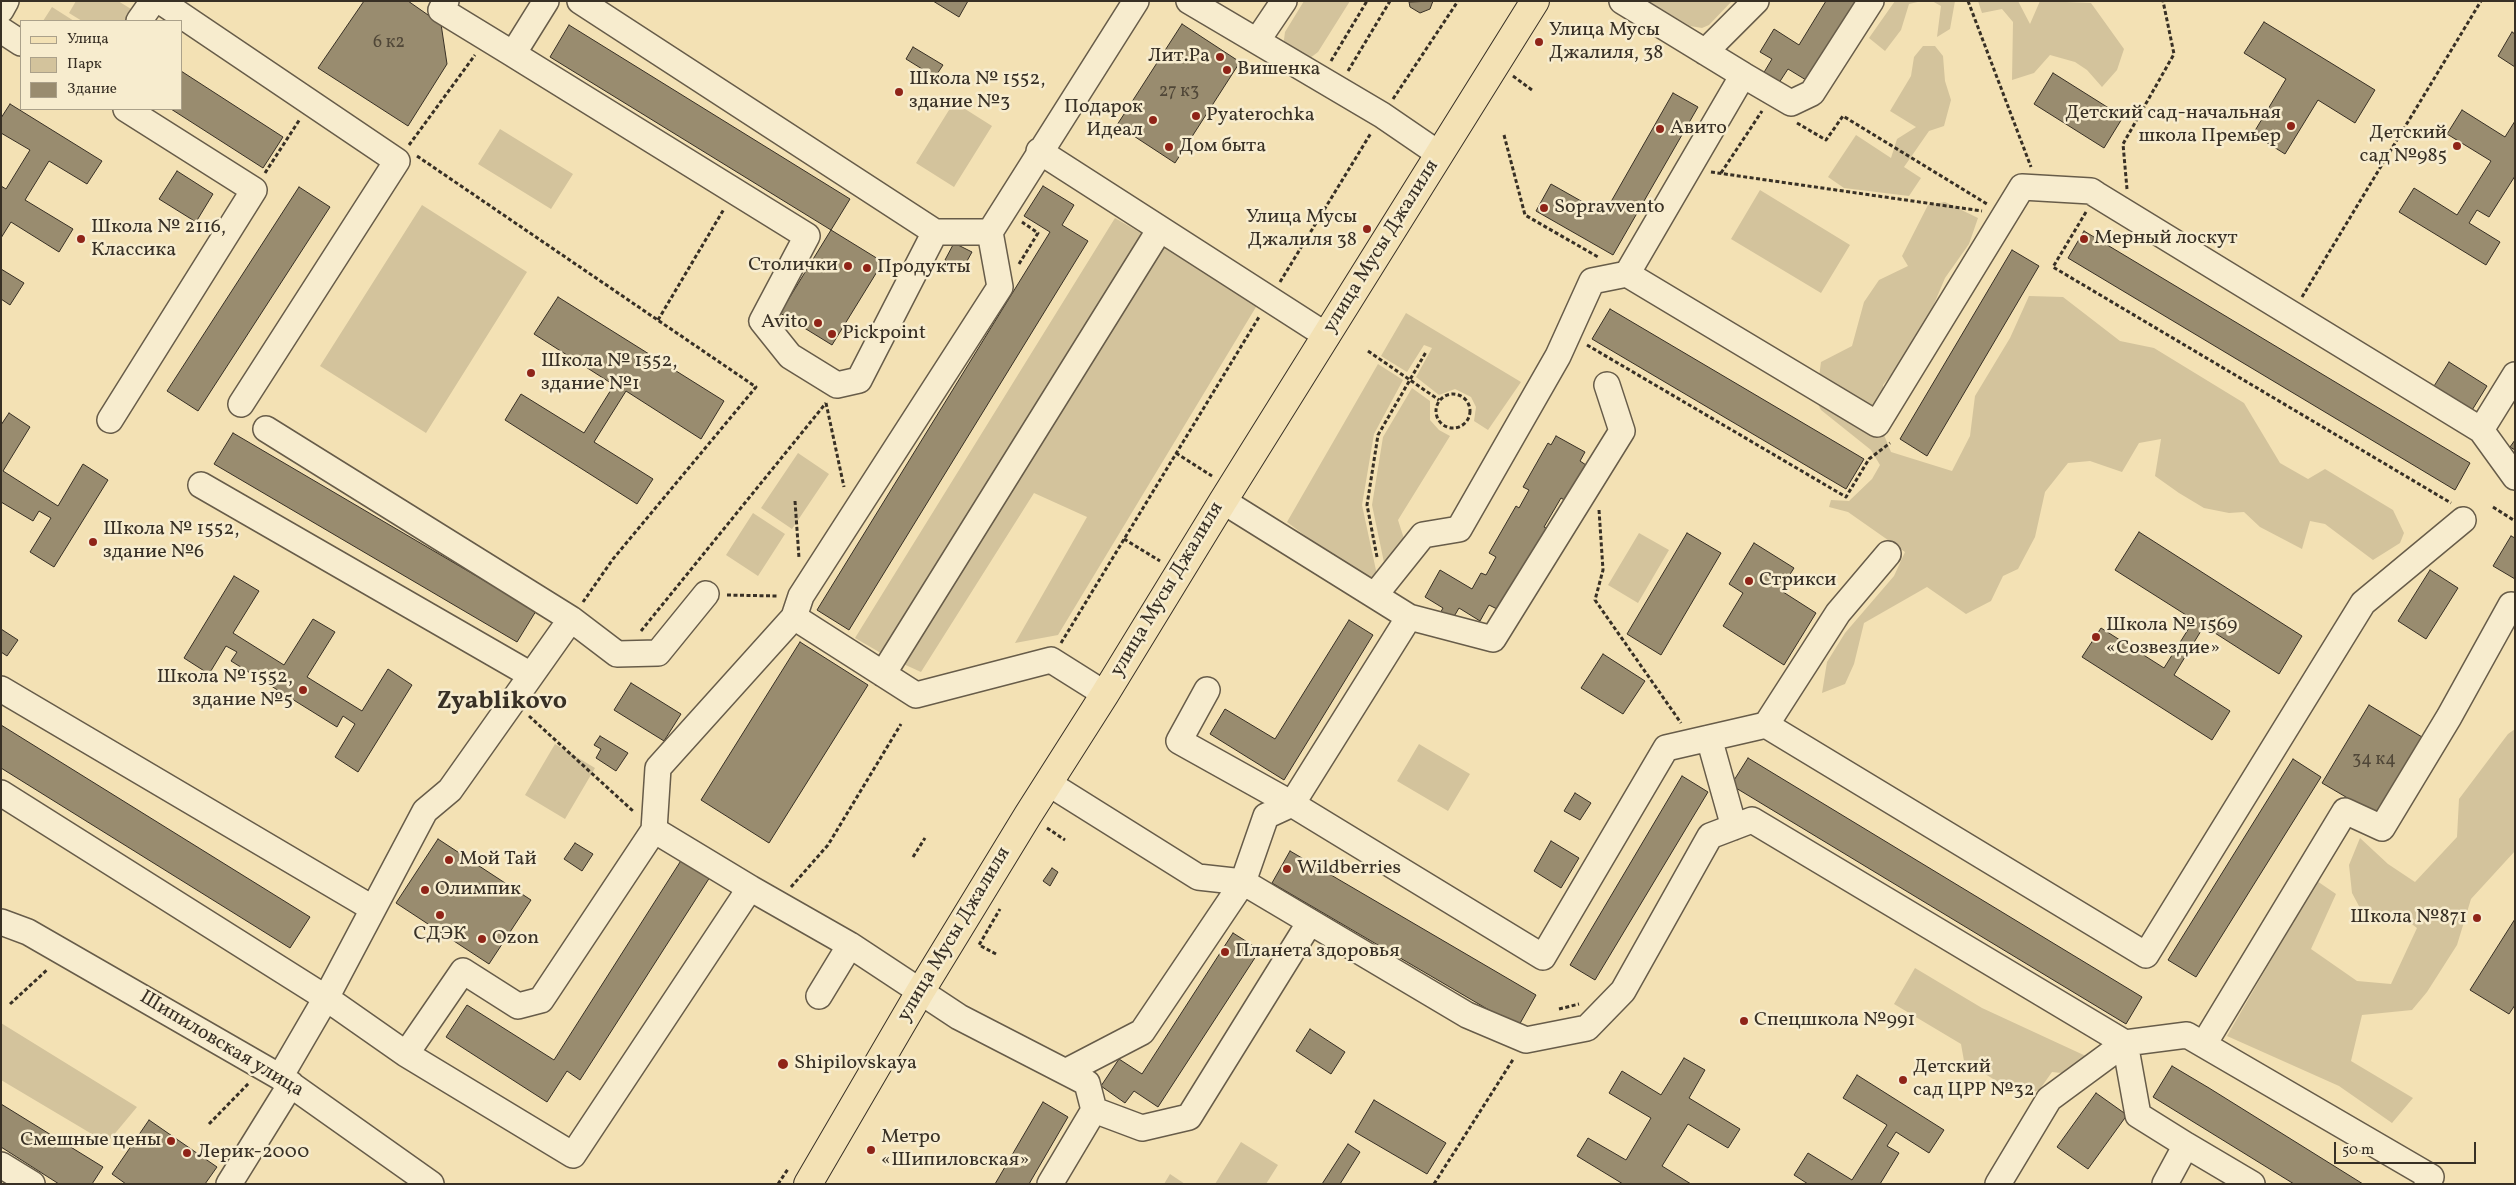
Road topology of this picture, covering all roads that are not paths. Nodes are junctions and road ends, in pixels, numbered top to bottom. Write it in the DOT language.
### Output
graph roads {
  1 [pos="6,1"];
  2 [pos="153,1"];
  3 [pos="160,1"];
  4 [pos="446,1"];
  5 [pos="546,1"];
  6 [pos="580,1"];
  7 [pos="1136,1"];
  8 [pos="1189,1"];
  9 [pos="1284,1"];
  10 [pos="1535,1"];
  11 [pos="1622,1"];
  12 [pos="1756,1"];
  13 [pos="1871,1"];
  14 [pos="1,10"];
  15 [pos="140,20"];
  16 [pos="1,30"];
  17 [pos="20,41"];
  18 [pos="1257,42"];
  19 [pos="1705,52"];
  20 [pos="513,54"];
  21 [pos="1743,75"];
  22 [pos="128,110"];
  23 [pos="1039,151"];
  24 [pos="1439,154"];
  25 [pos="1160,228"];
  26 [pos="936,232"];
  27 [pos="990,232"];
  28 [pos="1621,275"];
  29 [pos="1327,336"];
  30 [pos="2515,375"];
  31 [pos="1607,386"];
  32 [pos="241,404"];
  33 [pos="110,420"];
  34 [pos="266,429"];
  35 [pos="2481,430"];
  36 [pos="2515,477"];
  37 [pos="201,485"];
  38 [pos="1223,501"];
  39 [pos="2459,513"];
  40 [pos="1888,554"];
  41 [pos="1379,590"];
  42 [pos="706,594"];
  43 [pos="2512,605"];
  44 [pos="797,606"];
  45 [pos="1409,617"];
  46 [pos="571,618"];
  47 [pos="883,674"];
  48 [pos="531,675"];
  49 [pos="1,689"];
  50 [pos="1207,690"];
  51 [pos="1105,694"];
  52 [pos="1766,724"];
  53 [pos="1702,740"];
  54 [pos="1048,783"];
  55 [pos="1,793"];
  56 [pos="1292,804"];
  57 [pos="1734,827"];
  58 [pos="654,830"];
  59 [pos="1243,882"];
  60 [pos="750,888"];
  61 [pos="372,908"];
  62 [pos="1,922"];
  63 [pos="1310,922"];
  64 [pos="850,945"];
  65 [pos="920,992"];
  66 [pos="819,996"];
  67 [pos="326,998"];
  68 [pos="2125,1043"];
  69 [pos="2204,1044"];
  70 [pos="406,1054"];
  71 [pos="1066,1071"];
  72 [pos="275,1080"];
  73 [pos="1094,1110"];
  74 [pos="2186,1145"];
  75 [pos="1,1165"];
  76 [pos="425,1182"];
  77 [pos="32,1184"];
  78 [pos="229,1184"];
  79 [pos="808,1184"];
  80 [pos="1050,1184"];
  81 [pos="1998,1184"];
  82 [pos="2165,1184"];
  83 [pos="2252,1184"];
  84 [pos="2427,1184"];
  1 -- 14 [label="street"];
  2 -- 15 [label="street"];
  3 -- 32 [label="street"];
  4 -- 20 [label="street"];
  5 -- 20 [label="street"];
  6 -- 26 [label="street"];
  7 -- 23 [label="street"];
  8 -- 18 [label="street"];
  9 -- 18 [label="street"];
  10 -- 24 [label="main road, улица Мусы Джалиля"];
  11 -- 19 [label="street"];
  12 -- 19 [label="street"];
  13 -- 21 [label="street"];
  16 -- 17 [label="street"];
  18 -- 24 [label="street"];
  19 -- 21 [label="street"];
  20 -- 26 [label="street"];
  21 -- 28 [label="street"];
  22 -- 33 [label="street"];
  23 -- 25 [label="street"];
  23 -- 27 [label="street"];
  24 -- 29 [label="main road, улица Мусы Джалиля"];
  25 -- 29 [label="street"];
  25 -- 47 [label="street"];
  26 -- 27 [label="street"];
  27 -- 44 [label="street"];
  28 -- 35 [label="street"];
  28 -- 41 [label="street"];
  29 -- 38 [label="main road, улица Мусы Джалиля"];
  30 -- 35 [label="street"];
  31 -- 45 [label="street"];
  34 -- 46 [label="street"];
  35 -- 36 [label="street"];
  37 -- 48 [label="street"];
  38 -- 41 [label="street"];
  38 -- 51 [label="main road, улица Мусы Джалиля"];
  39 -- 52 [label="street"];
  40 -- 52 [label="street"];
  41 -- 45 [label="street"];
  42 -- 46 [label="street"];
  43 -- 69 [label="street"];
  44 -- 47 [label="street"];
  44 -- 58 [label="street"];
  45 -- 56 [label="street"];
  46 -- 48 [label="street"];
  47 -- 51 [label="street"];
  48 -- 61 [label="street"];
  49 -- 61 [label="street"];
  50 -- 56 [label="street"];
  51 -- 54 [label="main road, улица Мусы Джалиля"];
  52 -- 53 [label="street"];
  53 -- 56 [label="street"];
  53 -- 57 [label="street"];
  54 -- 59 [label="street"];
  54 -- 65 [label="main road, улица Мусы Джалиля"];
  55 -- 67 [label="street"];
  56 -- 59 [label="street"];
  57 -- 63 [label="street"];
  57 -- 68 [label="street"];
  58 -- 60 [label="street"];
  58 -- 70 [label="street"];
  59 -- 63 [label="street"];
  59 -- 71 [label="street"];
  60 -- 64 [label="street"];
  60 -- 70 [label="street"];
  61 -- 67 [label="street"];
  62 -- 72 [label="street, Шипиловская улица"];
  63 -- 73 [label="street"];
  64 -- 65 [label="street"];
  64 -- 66 [label="street"];
  65 -- 71 [label="street"];
  65 -- 79 [label="main road, улица Мусы Джалиля"];
  67 -- 70 [label="street"];
  67 -- 72 [label="street"];
  68 -- 69 [label="street"];
  68 -- 74 [label="street"];
  68 -- 81 [label="street"];
  69 -- 84 [label="street"];
  71 -- 73 [label="street"];
  72 -- 76 [label="street, Шипиловская улица"];
  72 -- 78 [label="street"];
  73 -- 80 [label="street"];
  74 -- 82 [label="street"];
  74 -- 83 [label="street"];
  75 -- 77 [label="street"];
}
